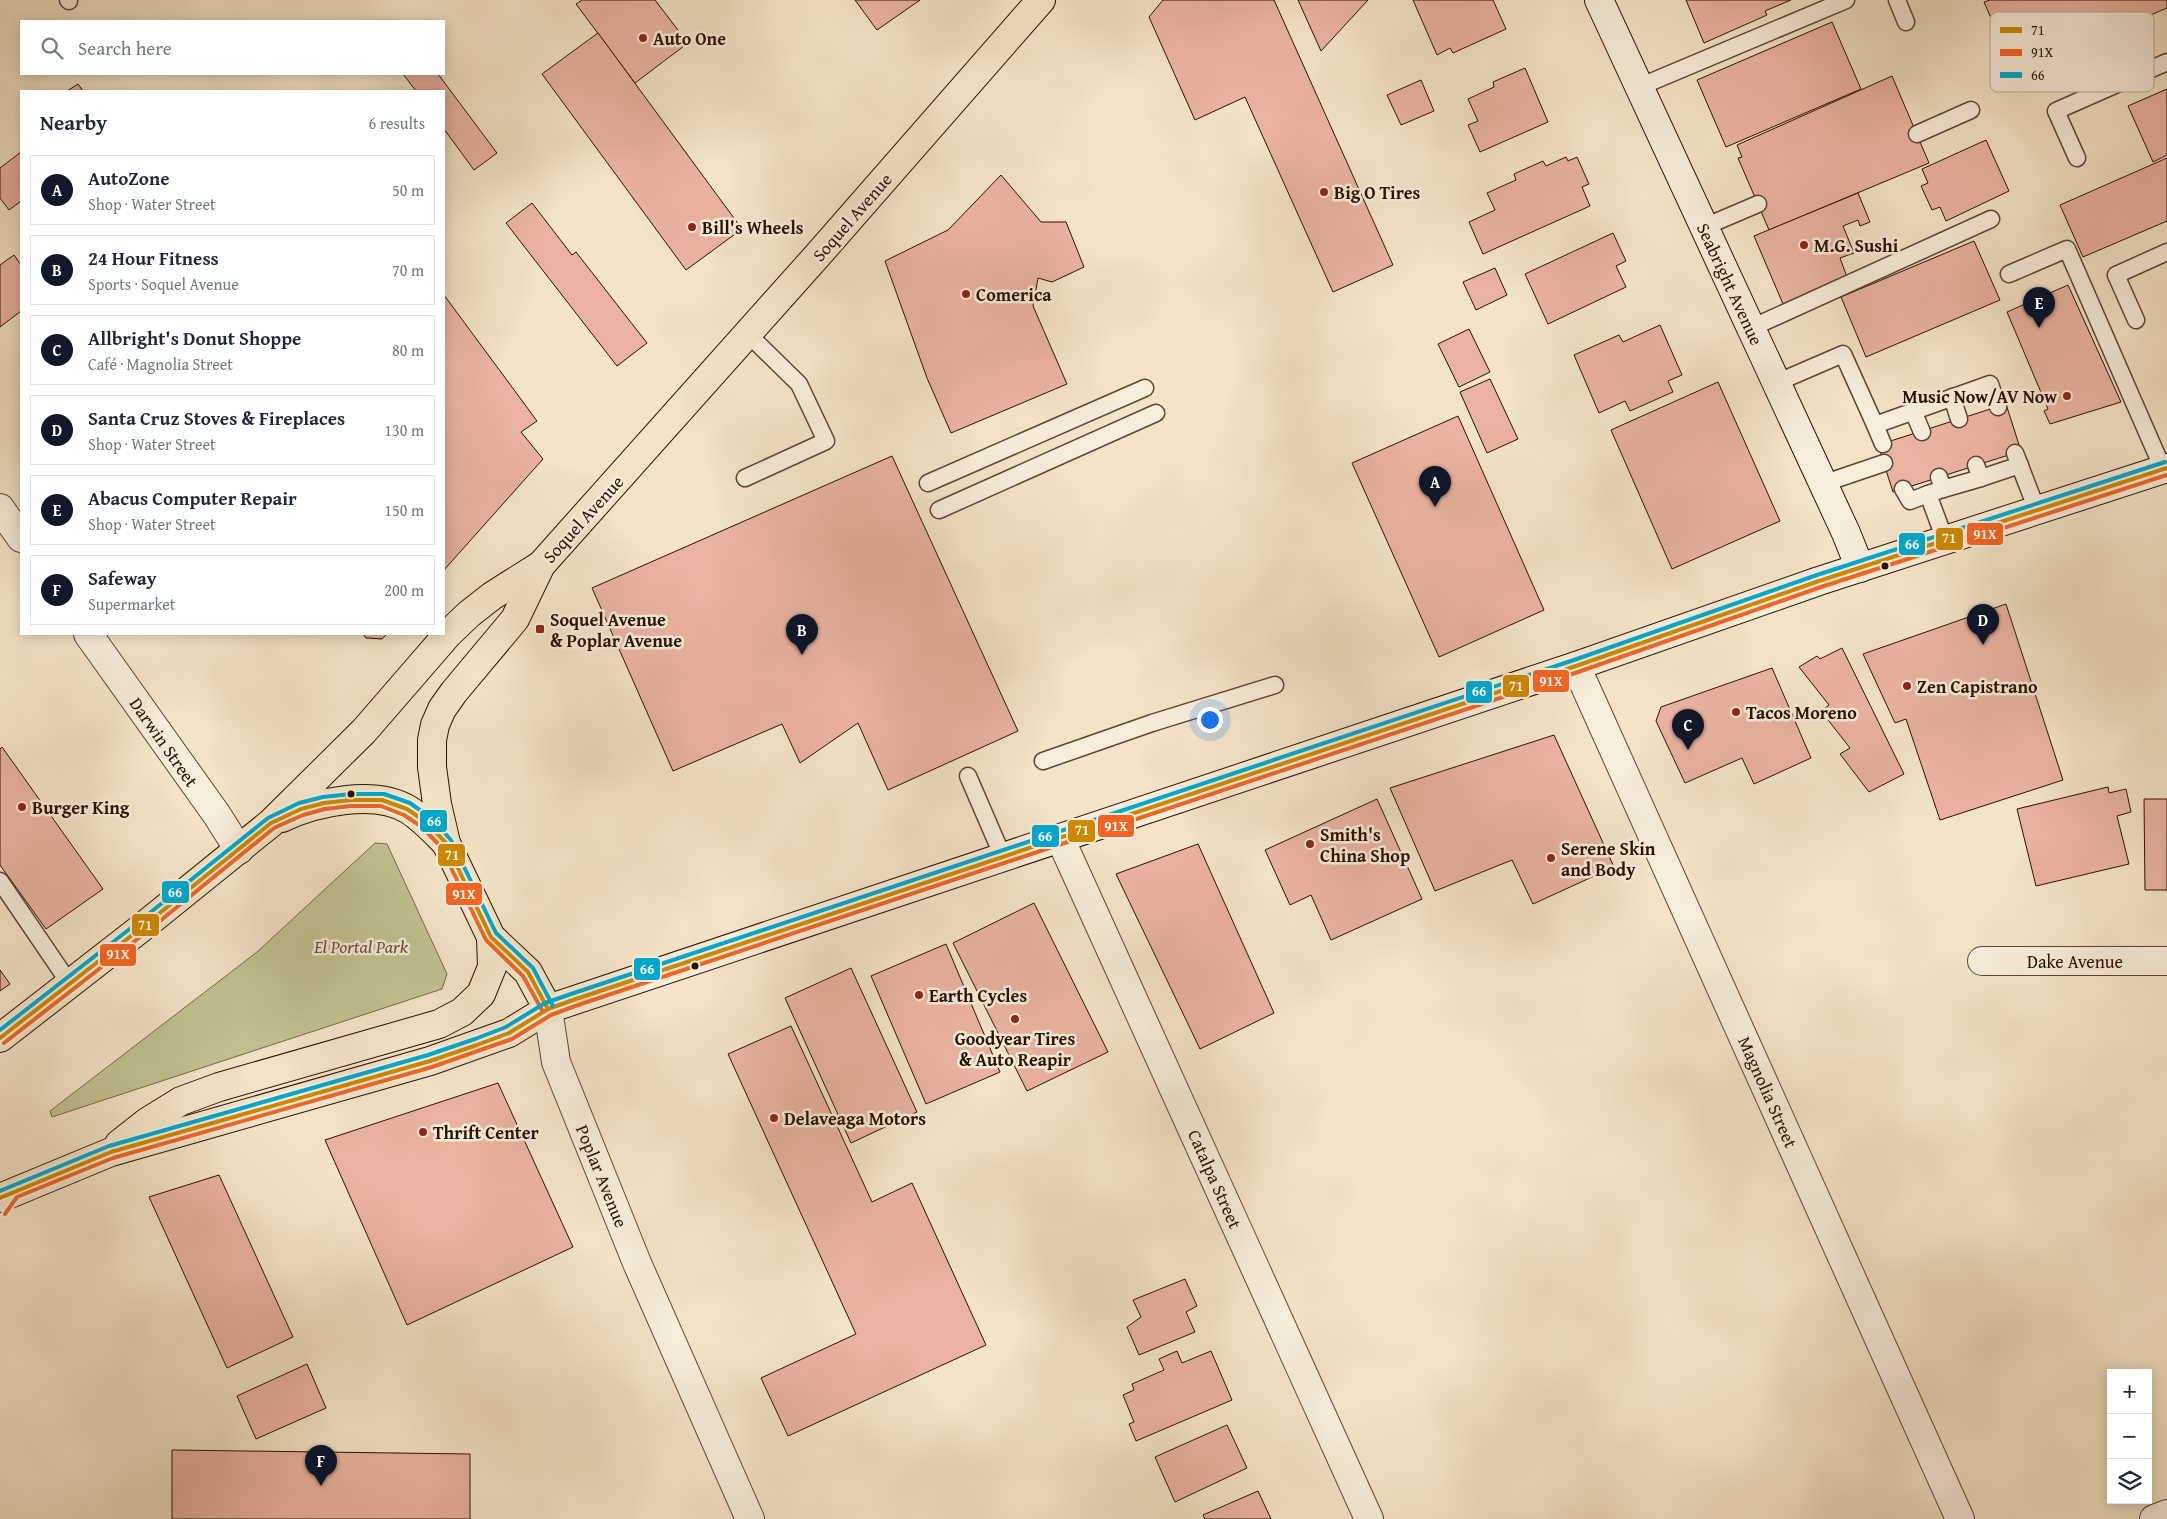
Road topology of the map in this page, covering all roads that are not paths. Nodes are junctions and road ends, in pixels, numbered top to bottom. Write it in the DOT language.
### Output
graph roads {
  1 [pos="1042,0"];
  2 [pos="1599,0"];
  3 [pos="1846,0"];
  4 [pos="1897,0"];
  5 [pos="1906,22"];
  6 [pos="2167,62"];
  7 [pos="2154,68"];
  8 [pos="1639,87"];
  9 [pos="2099,92"];
  10 [pos="1971,110"];
  11 [pos="1917,134"];
  12 [pos="2077,158"];
  13 [pos="1758,204"];
  14 [pos="1991,219"];
  15 [pos="1704,227"];
  16 [pos="2167,252"];
  17 [pos="2009,274"];
  18 [pos="2136,320"];
  19 [pos="1751,328"];
  20 [pos="748,334"];
  21 [pos="1776,383"];
  22 [pos="1145,388"];
  23 [pos="1952,397"];
  24 [pos="1998,407"];
  25 [pos="1913,412"];
  26 [pos="1156,413"];
  27 [pos="1959,420"];
  28 [pos="1875,425"];
  29 [pos="1922,432"];
  30 [pos="1883,444"];
  31 [pos="1884,463"];
  32 [pos="2165,468"];
  33 [pos="745,478"];
  34 [pos="928,483"];
  35 [pos="1822,484"];
  36 [pos="1937,487"];
  37 [pos="1903,489"];
  38 [pos="0,508"];
  39 [pos="939,510"];
  40 [pos="2037,510"];
  41 [pos="20,537"];
  42 [pos="1945,540"];
  43 [pos="542,565"];
  44 [pos="1860,568"];
  45 [pos="89,635"];
  46 [pos="1576,666"];
  47 [pos="1275,685"];
  48 [pos="1043,761"];
  49 [pos="968,776"];
  50 [pos="271,823"];
  51 [pos="1060,838"];
  52 [pos="446,843"];
  53 [pos="239,850"];
  54 [pos="1003,857"];
  55 [pos="0,881"];
  56 [pos="491,937"];
  57 [pos="2167,960"];
  58 [pos="1982,961"];
  59 [pos="70,984"];
  60 [pos="548,1009"];
  61 [pos="0,1038"];
  62 [pos="110,1152"];
  63 [pos="4,1200"];
  64 [pos="2167,1514"];
  65 [pos="750,1519"];
  66 [pos="1369,1519"];
  67 [pos="1960,1519"];
  68 [pos="2154,1519"];
  1 -- 20 [label="main road, Soquel Avenue"];
  2 -- 8 [label="street, Seabright Avenue"];
  3 -- 8 [label="lane"];
  4 -- 5 [label="lane"];
  6 -- 7 [label="lane"];
  8 -- 15 [label="street, Seabright Avenue"];
  9 -- 12 [label="lane"];
  10 -- 11 [label="lane"];
  13 -- 15 [label="lane"];
  14 -- 19 [label="lane"];
  15 -- 19 [label="street, Seabright Avenue"];
  16 -- 18 [label="lane"];
  17 -- 32 [label="lane"];
  19 -- 21 [label="street, Seabright Avenue"];
  20 -- 33 [label="lane"];
  20 -- 43 [label="main road, Soquel Avenue"];
  21 -- 28 [label="lane"];
  21 -- 35 [label="street, Seabright Avenue"];
  22 -- 34 [label="lane"];
  23 -- 24 [label="lane"];
  23 -- 25 [label="lane"];
  23 -- 27 [label="lane"];
  25 -- 28 [label="lane"];
  25 -- 29 [label="lane"];
  26 -- 39 [label="lane"];
  28 -- 30 [label="lane"];
  31 -- 35 [label="lane"];
  32 -- 40 [label="street"];
  35 -- 44 [label="street, Seabright Avenue"];
  36 -- 37 [label="lane"];
  36 -- 40 [label="lane"];
  36 -- 42 [label="lane"];
  38 -- 41 [label="street"];
  40 -- 42 [label="street"];
  42 -- 44 [label="street"];
  43 -- 50 [label="main road, Soquel Avenue"];
  43 -- 52 [label="main road"];
  44 -- 46 [label="street"];
  45 -- 53 [label="street, Darwin Street"];
  46 -- 51 [label="street"];
  46 -- 67 [label="street, Magnolia Street"];
  47 -- 48 [label="lane"];
  49 -- 54 [label="lane"];
  50 -- 52 [label="main road"];
  50 -- 53 [label="main road, Soquel Avenue"];
  51 -- 54 [label="street"];
  51 -- 66 [label="street, Catalpa Street"];
  52 -- 56 [label="main road, Poplar Avenue"];
  53 -- 59 [label="main road, Soquel Avenue"];
  54 -- 60 [label="street"];
  55 -- 59 [label="lane"];
  56 -- 60 [label="main road, Poplar Avenue"];
  56 -- 62 [label="main road"];
  57 -- 58 [label="street, Dake Avenue"];
  59 -- 61 [label="main road, Soquel Avenue"];
  60 -- 62 [label="main road"];
  60 -- 65 [label="street, Poplar Avenue"];
  62 -- 63 [label="main road"];
  64 -- 68 [label="street"];
}
